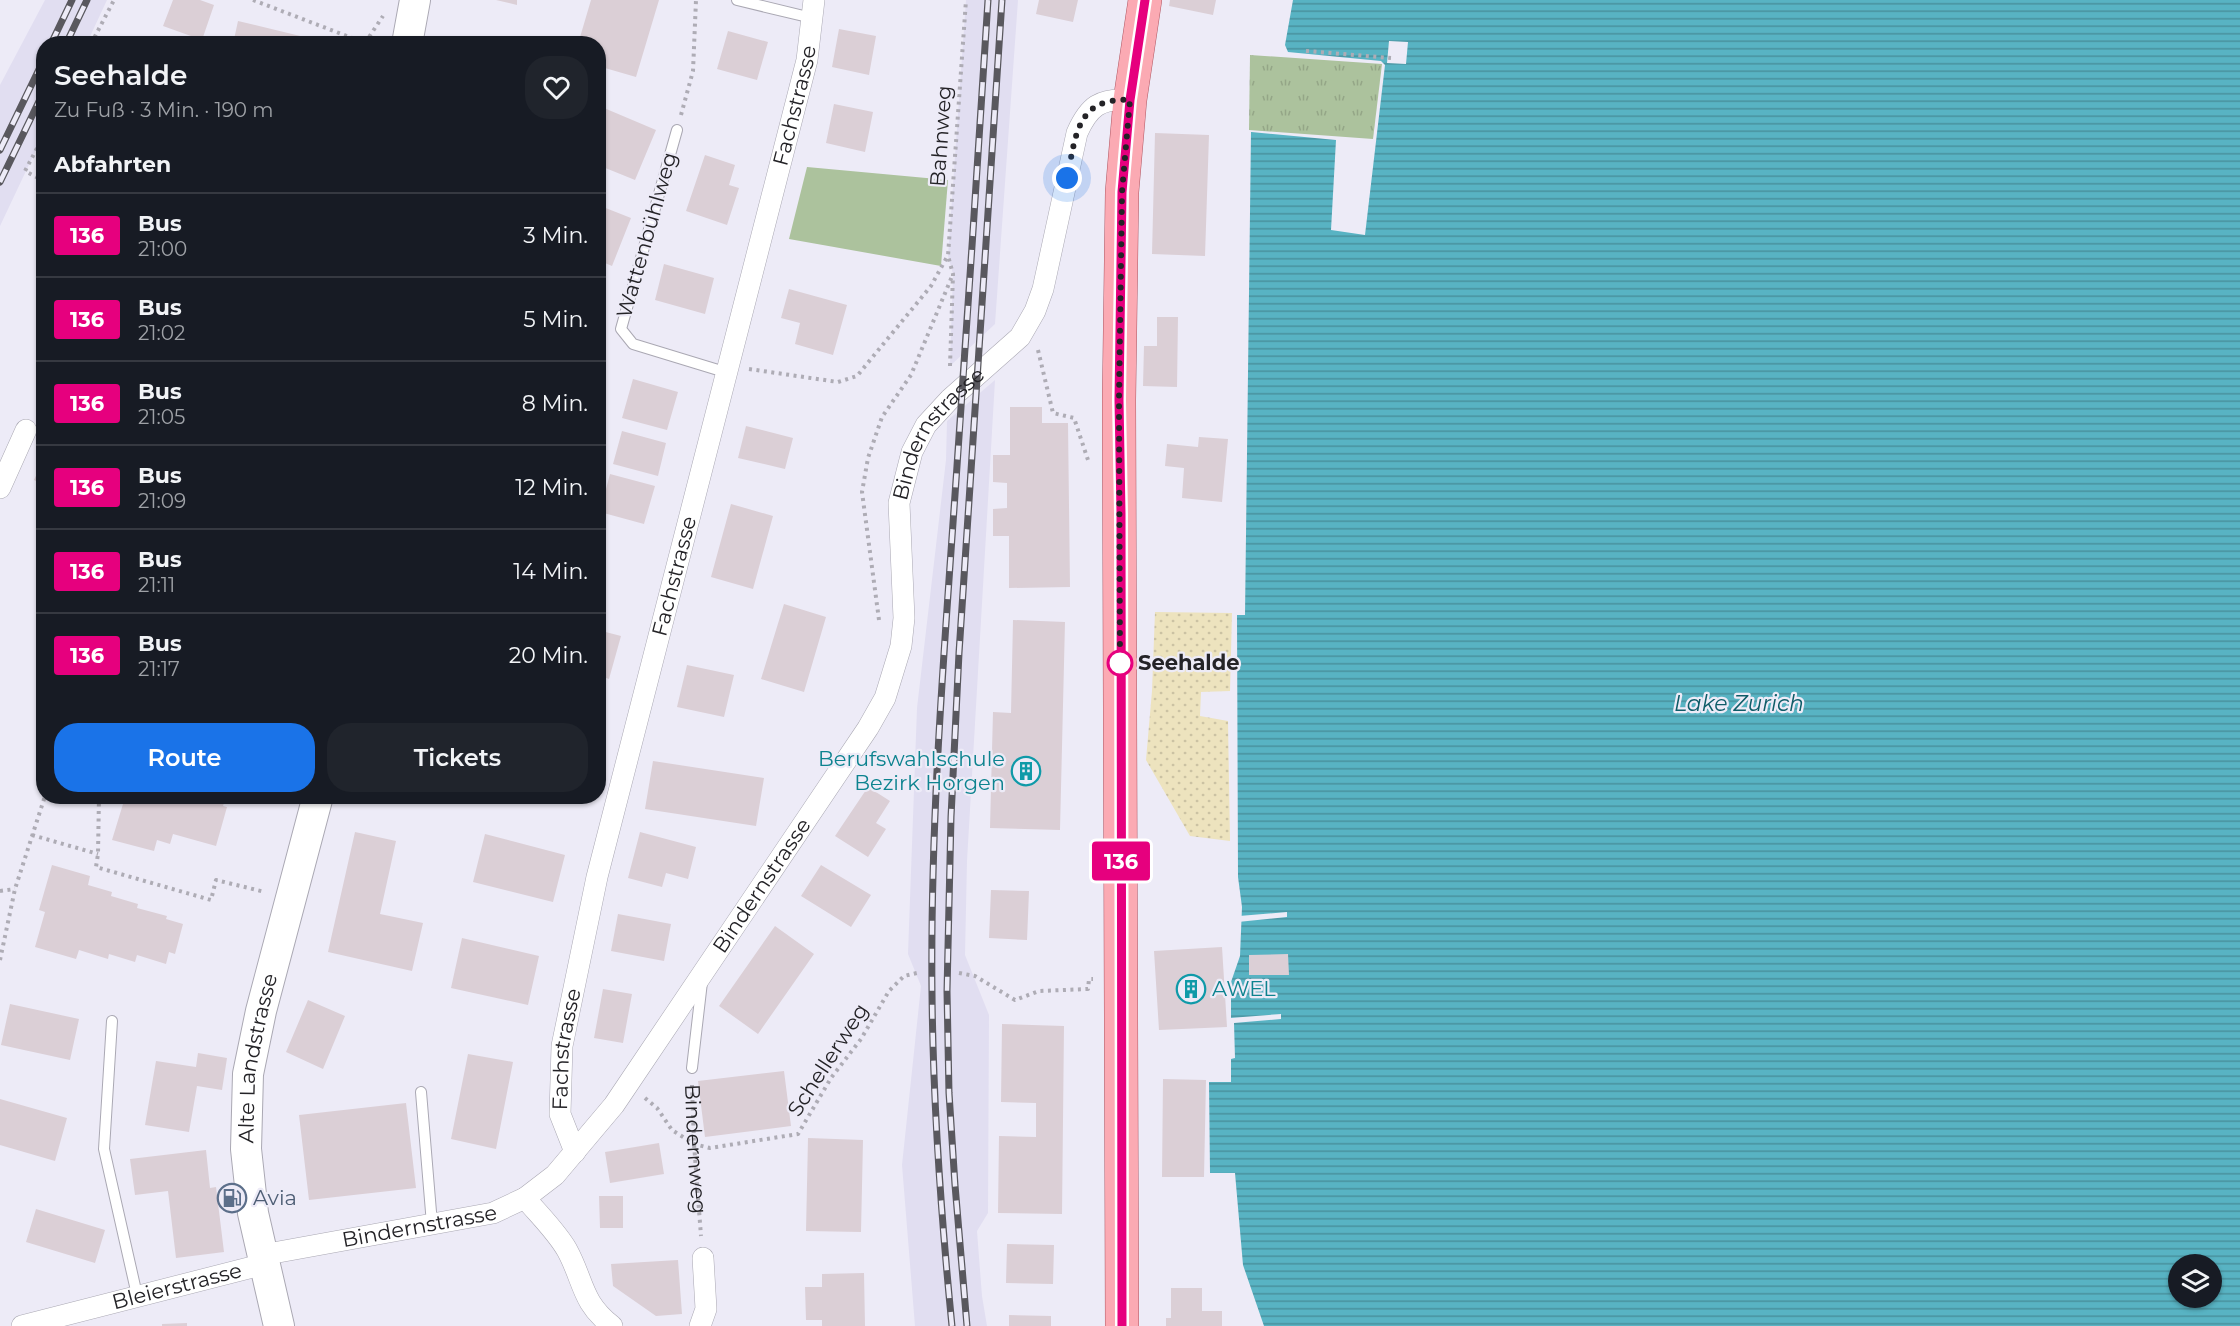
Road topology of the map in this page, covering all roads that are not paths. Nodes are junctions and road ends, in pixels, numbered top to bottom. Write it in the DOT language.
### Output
graph roads {
  1 [pos="414,0"];
  2 [pos="737,0"];
  3 [pos="1145,0"];
  4 [pos="813,9"];
  5 [pos="408,36"];
  6 [pos="1130,100"];
  7 [pos="676,130"];
  8 [pos="734,370"];
  9 [pos="26,430"];
  10 [pos="0,488"];
  11 [pos="316,804"];
  12 [pos="703,973"];
  13 [pos="112,1021"];
  14 [pos="692,1068"];
  15 [pos="421,1092"];
  16 [pos="575,1152"];
  17 [pos="525,1198"];
  18 [pos="432,1224"];
  19 [pos="703,1258"];
  20 [pos="263,1259"];
  21 [pos="137,1295"];
  22 [pos="22,1326"];
  23 [pos="279,1326"];
  24 [pos="612,1326"];
  25 [pos="700,1326"];
  26 [pos="1122,1326"];
  1 -- 5 [label="main road"];
  2 -- 4 [label="lane"];
  3 -- 6 [label="main road"];
  4 -- 8 [label="street, Fachstrasse"];
  6 -- 12 [label="street, Bindernstrasse"];
  6 -- 26 [label="main road"];
  7 -- 8 [label="lane, Wattenbühlweg"];
  8 -- 16 [label="street, Fachstrasse"];
  9 -- 10 [label="street"];
  11 -- 20 [label="main road, Alte Landstrasse"];
  12 -- 14 [label="lane, Bindernweg"];
  12 -- 16 [label="street, Bindernstrasse"];
  13 -- 21 [label="lane"];
  15 -- 18 [label="lane"];
  16 -- 17 [label="street, Bindernstrasse"];
  17 -- 18 [label="street, Bindernstrasse"];
  17 -- 24 [label="street"];
  18 -- 20 [label="street, Bindernstrasse"];
  19 -- 25 [label="street"];
  20 -- 21 [label="street, Bleierstrasse"];
  20 -- 23 [label="main road, Alte Landstrasse"];
  21 -- 22 [label="street, Bleierstrasse"];
}
